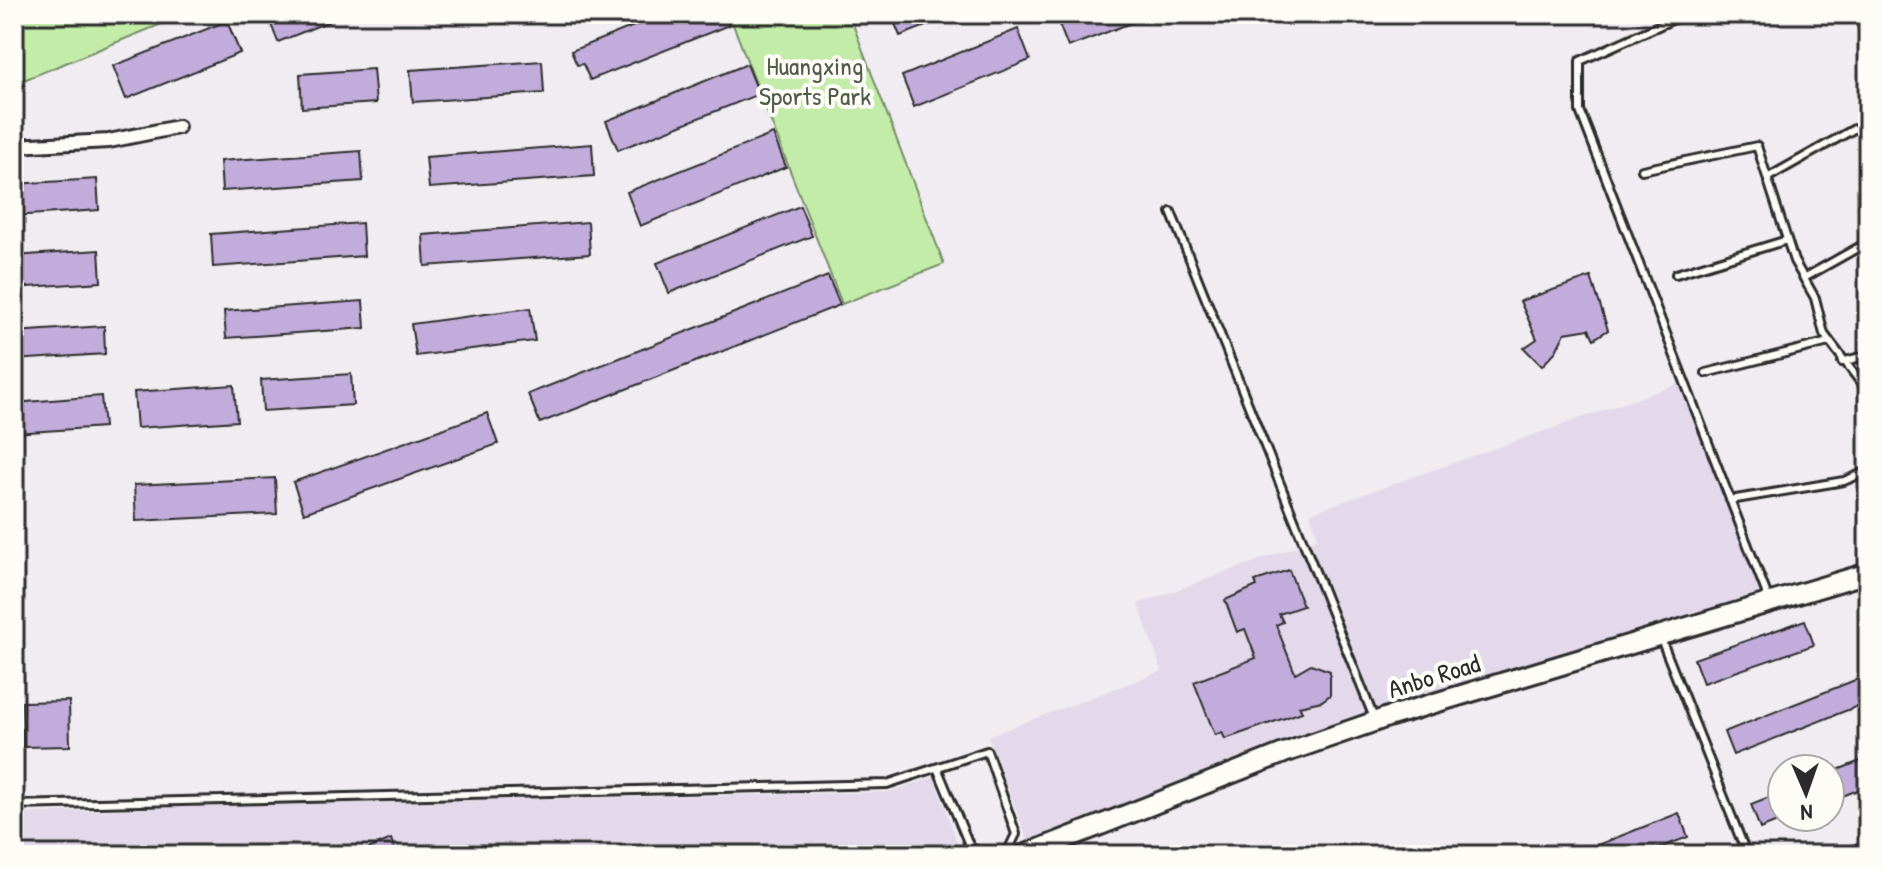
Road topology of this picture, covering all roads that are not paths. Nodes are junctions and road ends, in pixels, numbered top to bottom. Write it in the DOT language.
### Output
graph roads {
  1 [pos="1685,14"];
  2 [pos="1864,14"];
  3 [pos="1868,24"];
  4 [pos="178,127"];
  5 [pos="1854,129"];
  6 [pos="14,146"];
  7 [pos="1642,170"];
  8 [pos="1767,178"];
  9 [pos="1171,212"];
  10 [pos="1787,240"];
  11 [pos="1868,242"];
  12 [pos="1676,274"];
  13 [pos="1804,278"];
  14 [pos="1829,342"];
  15 [pos="1868,355"];
  16 [pos="1842,362"];
  17 [pos="1706,373"];
  18 [pos="1868,392"];
  19 [pos="1868,471"];
  20 [pos="1730,500"];
  21 [pos="1868,573"];
  22 [pos="1770,603"];
  23 [pos="1660,637"];
  24 [pos="1375,722"];
  25 [pos="938,770"];
  26 [pos="14,805"];
  27 [pos="985,855"];
  28 [pos="1006,855"];
  29 [pos="1024,855"];
  30 [pos="1747,855"];
  1 -- 20 [label="lane"];
  2 -- 3 [label="street"];
  4 -- 6 [label="street"];
  5 -- 8 [label="lane"];
  7 -- 8 [label="lane"];
  8 -- 10 [label="lane"];
  9 -- 24 [label="lane"];
  10 -- 12 [label="lane"];
  10 -- 13 [label="lane"];
  11 -- 13 [label="lane"];
  13 -- 14 [label="lane"];
  14 -- 16 [label="lane"];
  14 -- 17 [label="lane"];
  15 -- 16 [label="lane"];
  16 -- 18 [label="lane"];
  19 -- 20 [label="lane"];
  20 -- 22 [label="lane"];
  21 -- 22 [label="street, Anbo Road"];
  22 -- 23 [label="street, Anbo Road"];
  23 -- 24 [label="street, Anbo Road"];
  23 -- 30 [label="lane"];
  24 -- 29 [label="street, Anbo Road"];
  25 -- 26 [label="lane"];
  25 -- 27 [label="lane"];
  25 -- 28 [label="lane"];
}
